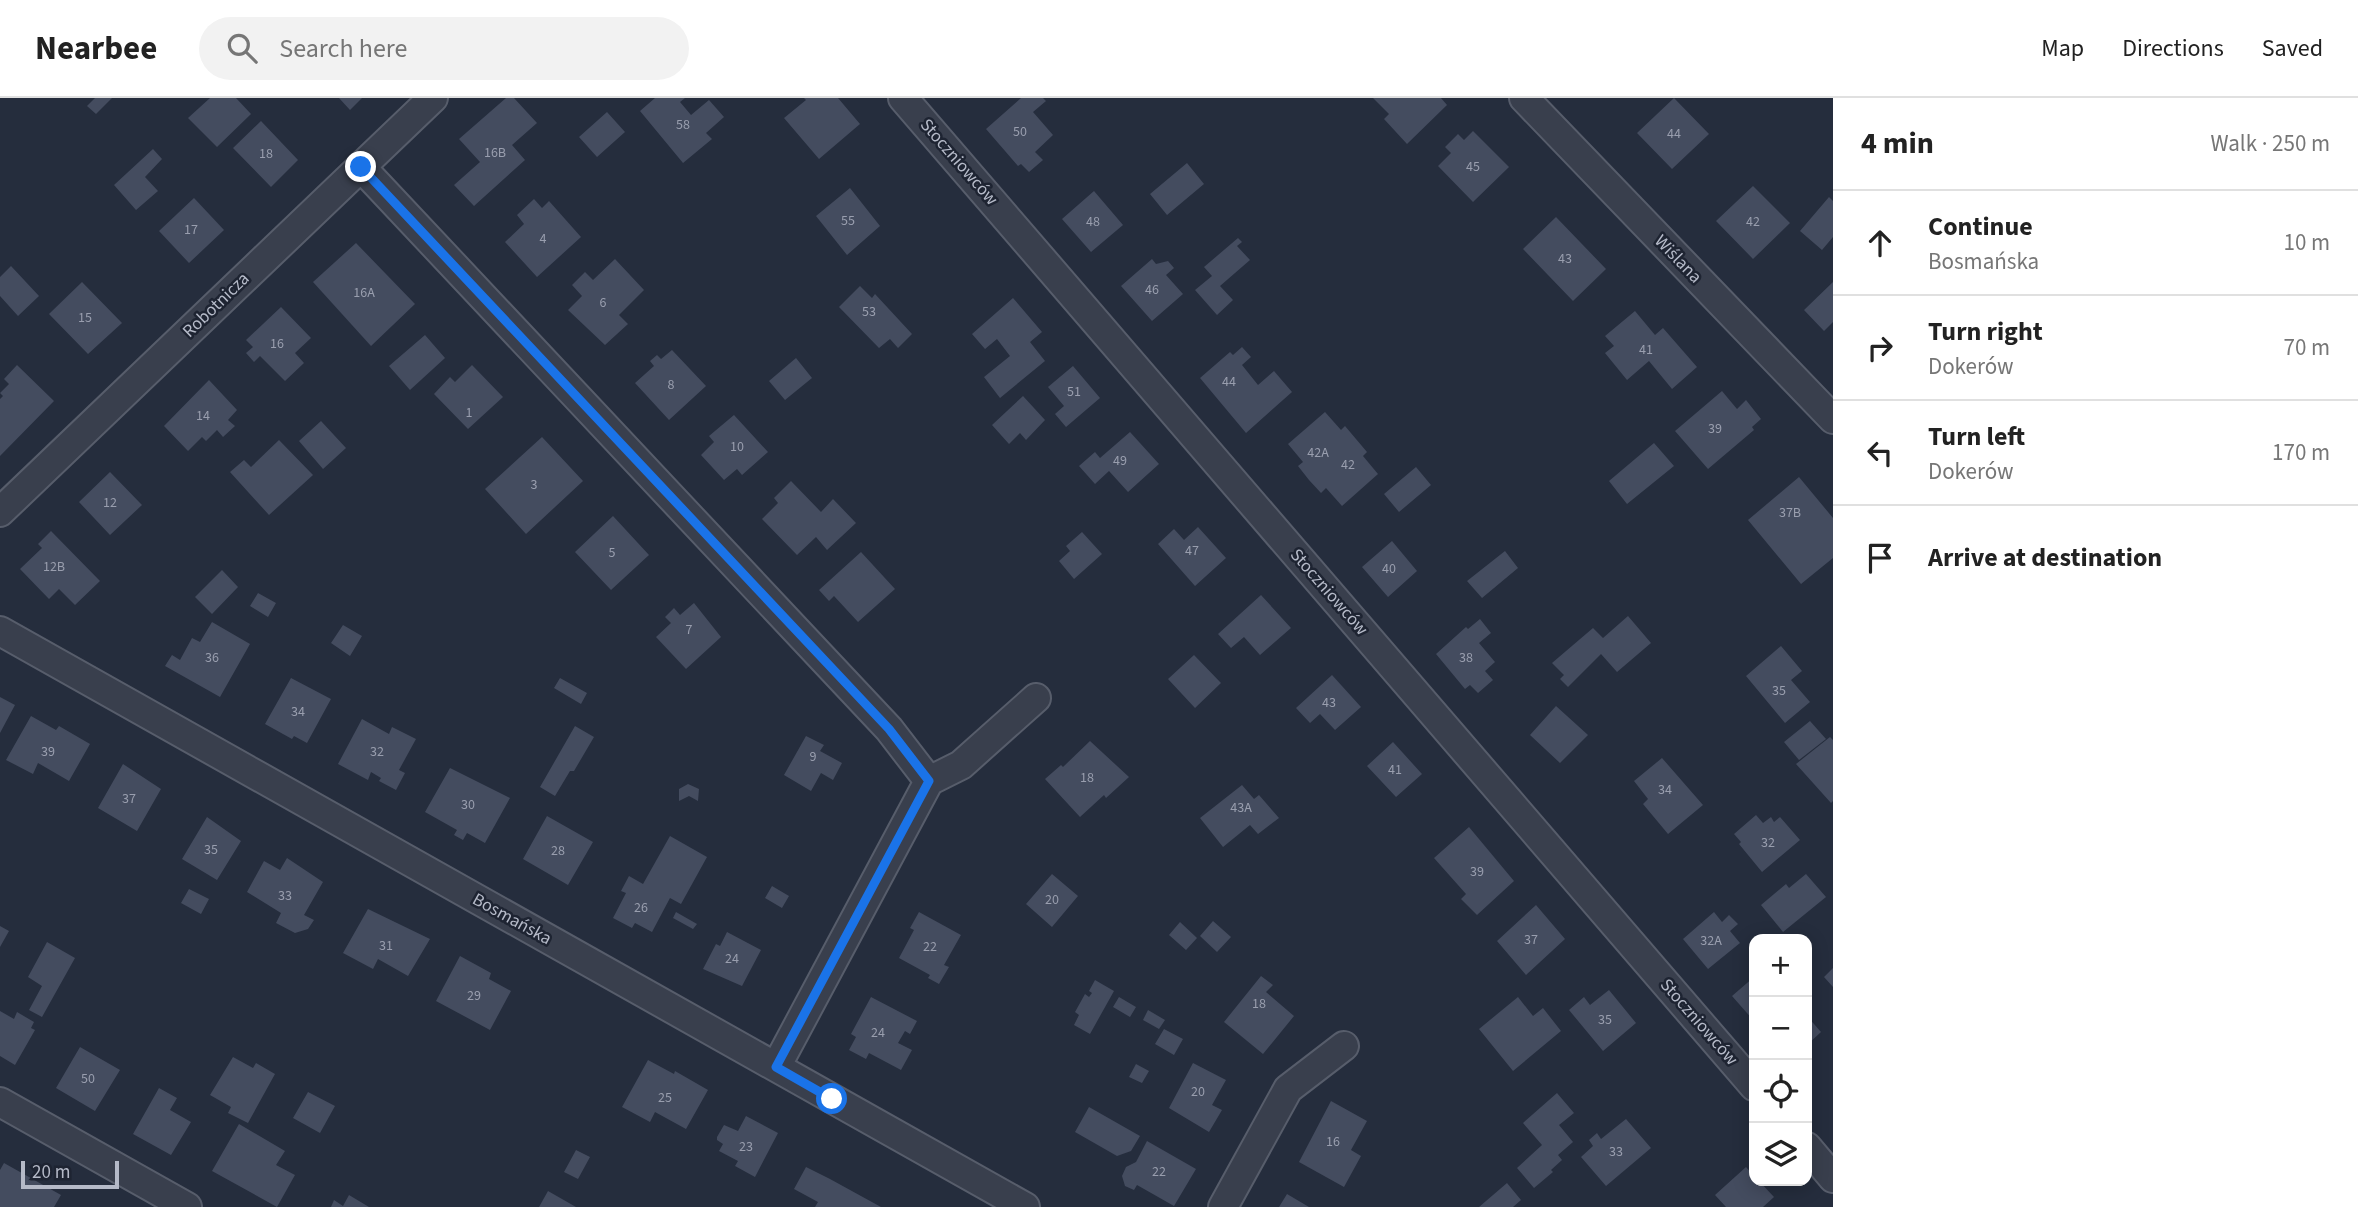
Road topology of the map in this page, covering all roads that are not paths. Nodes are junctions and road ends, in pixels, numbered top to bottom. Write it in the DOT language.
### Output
graph roads {
  1 [pos="433,98"];
  2 [pos="904,98"];
  3 [pos="1524,98"];
  4 [pos="361,167"];
  5 [pos="1833,419"];
  6 [pos="0,512"];
  7 [pos="0,631"];
  8 [pos="1036,698"];
  9 [pos="929,781"];
  10 [pos="1344,1046"];
  11 [pos="776,1067"];
  12 [pos="1749,1080"];
  13 [pos="0,1102"];
  14 [pos="1812,1153"];
  15 [pos="1833,1178"];
  16 [pos="187,1207"];
  17 [pos="1025,1207"];
  18 [pos="1223,1207"];
  1 -- 4 [label="street, Robotnicza"];
  2 -- 12 [label="street, Stoczniowców"];
  3 -- 5 [label="street, Wiślana"];
  4 -- 6 [label="street, Robotnicza"];
  4 -- 9 [label="street"];
  7 -- 11 [label="street, Bosmańska"];
  8 -- 9 [label="street"];
  9 -- 11 [label="street"];
  10 -- 18 [label="street"];
  11 -- 17 [label="street, Bosmańska"];
  13 -- 16 [label="street"];
  14 -- 15 [label="street"];
}
